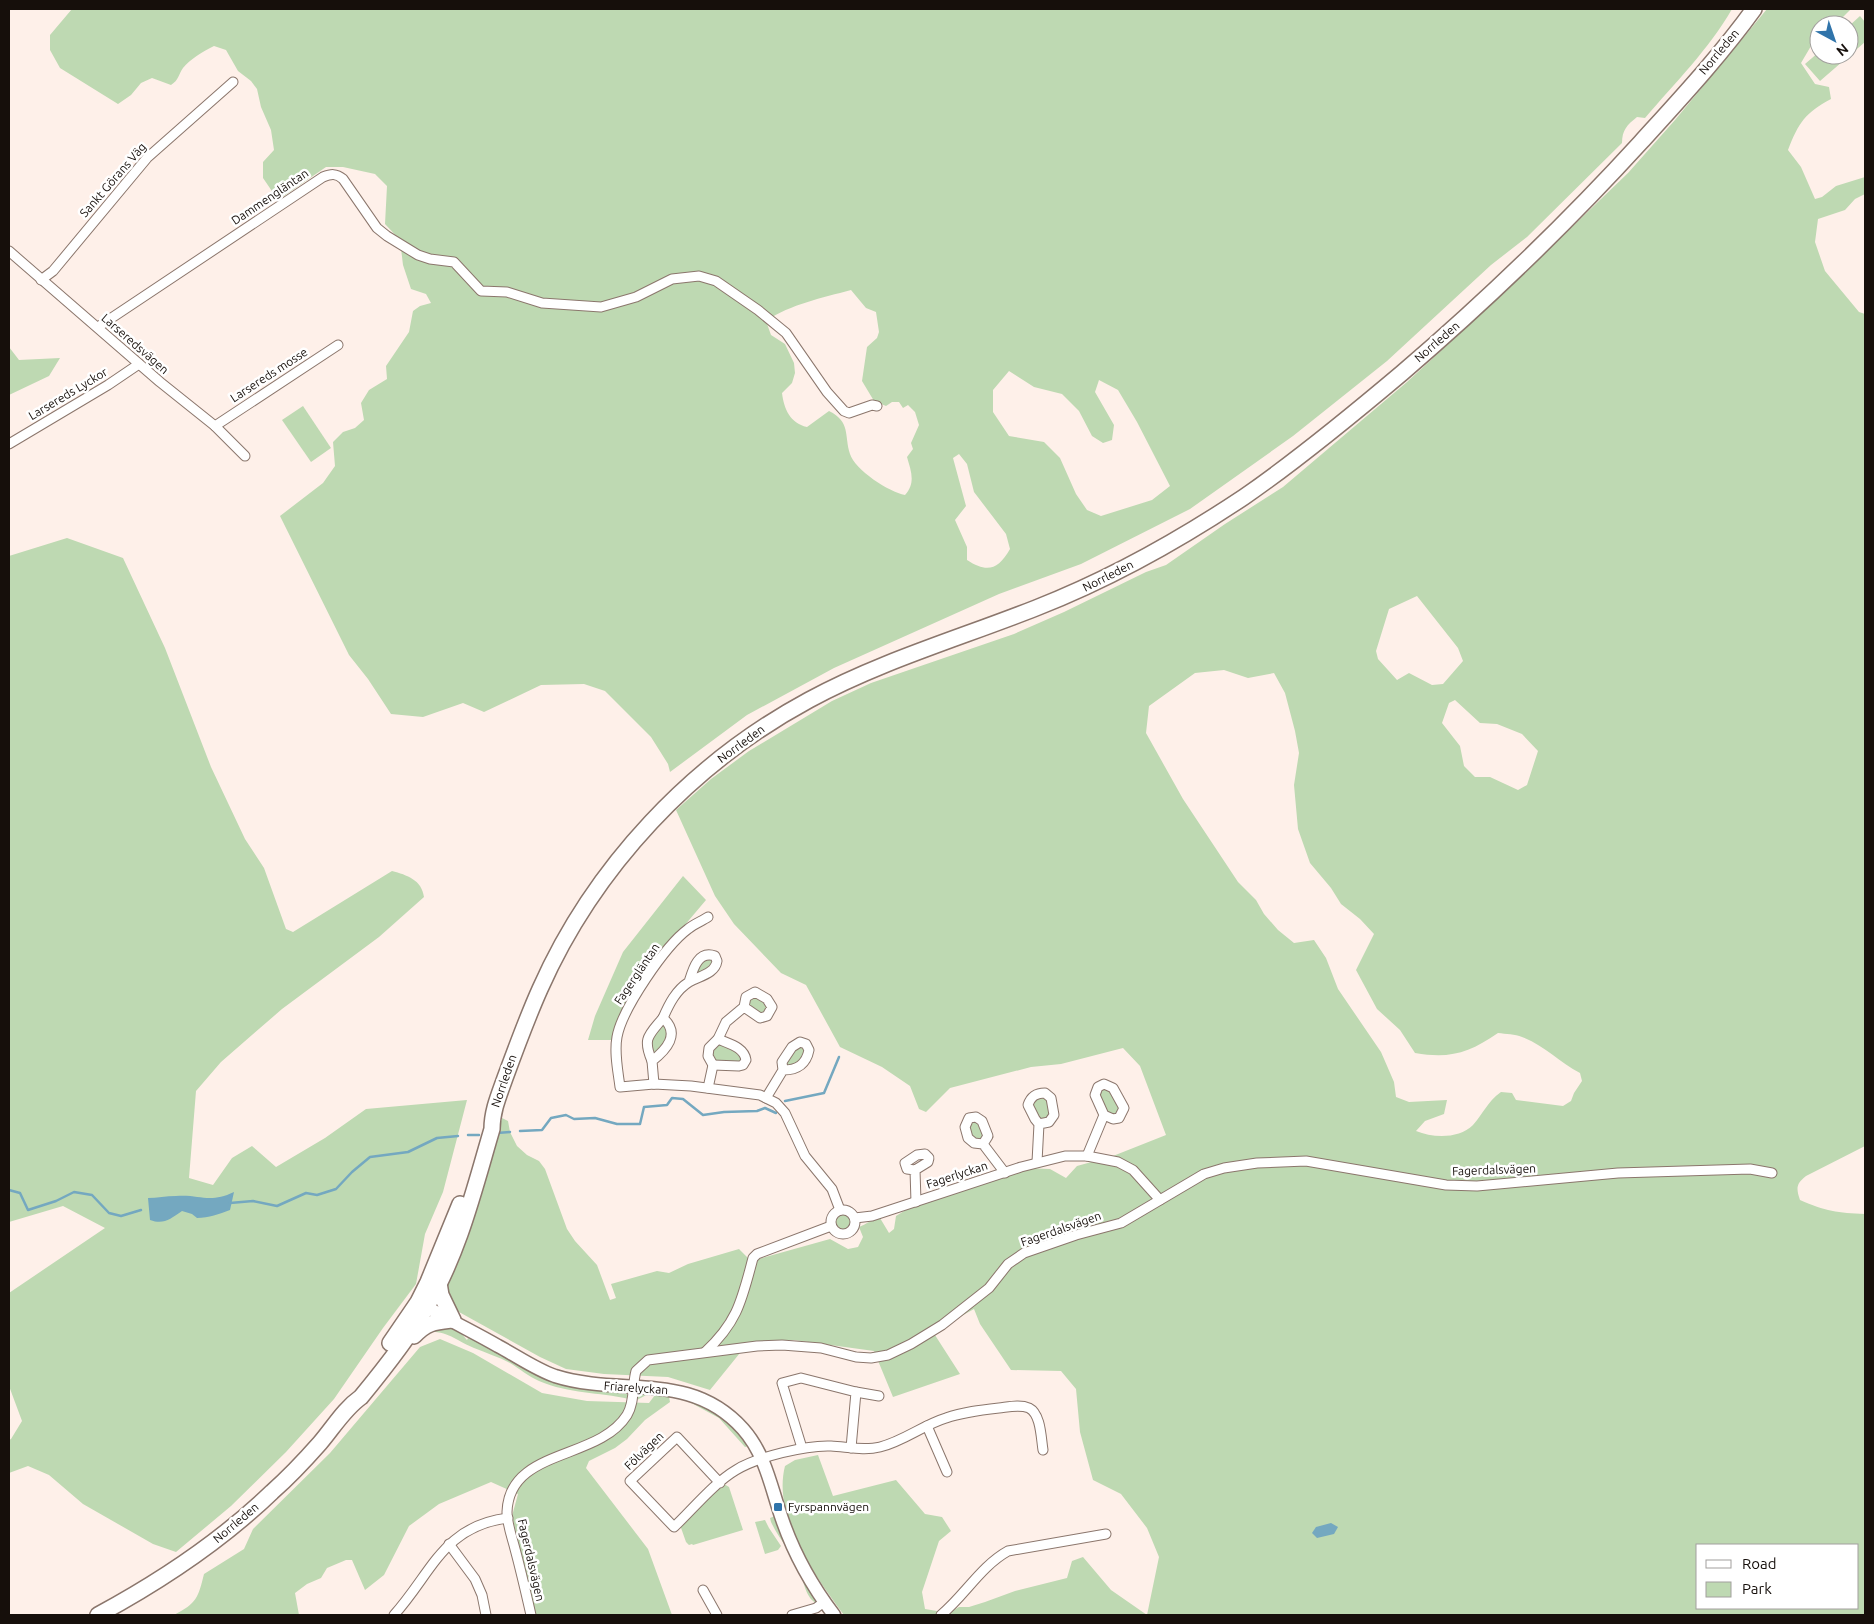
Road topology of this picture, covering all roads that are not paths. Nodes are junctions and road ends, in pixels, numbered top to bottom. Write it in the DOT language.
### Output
graph roads {
  1 [pos="1754,9"];
  2 [pos="233,82"];
  3 [pos="9,251"];
  4 [pos="41,280"];
  5 [pos="98,328"];
  6 [pos="338,346"];
  7 [pos="139,364"];
  8 [pos="877,406"];
  9 [pos="215,426"];
  10 [pos="9,444"];
  11 [pos="245,456"];
  12 [pos="708,917"];
  13 [pos="689,982"];
  14 [pos="744,1007"];
  15 [pos="664,1018"];
  16 [pos="718,1039"];
  17 [pos="652,1061"];
  18 [pos="713,1065"];
  19 [pos="783,1070"];
  20 [pos="654,1084"];
  21 [pos="708,1088"];
  22 [pos="766,1098"];
  23 [pos="1104,1116"];
  24 [pos="492,1119"];
  25 [pos="1039,1124"];
  26 [pos="983,1144"];
  27 [pos="1088,1156"];
  28 [pos="1038,1162"];
  29 [pos="915,1170"];
  30 [pos="1005,1173"];
  31 [pos="1772,1173"];
  32 [pos="1160,1200"];
  33 [pos="916,1202"];
  34 [pos="840,1210"];
  35 [pos="855,1218"];
  36 [pos="831,1226"];
  37 [pos="439,1283"];
  38 [pos="422,1305"];
  39 [pos="453,1320"];
  40 [pos="705,1352"];
  41 [pos="394,1354"];
  42 [pos="633,1387"];
  43 [pos="856,1392"];
  44 [pos="879,1396"];
  45 [pos="352,1404"];
  46 [pos="928,1426"];
  47 [pos="802,1448"];
  48 [pos="851,1448"];
  49 [pos="1043,1450"];
  50 [pos="762,1459"];
  51 [pos="947,1472"];
  52 [pos="720,1483"];
  53 [pos="508,1518"];
  54 [pos="1106,1534"];
  55 [pos="449,1544"];
  56 [pos="703,1590"];
  57 [pos="824,1602"];
  58 [pos="98,1615"];
  59 [pos="394,1615"];
  60 [pos="486,1615"];
  61 [pos="531,1615"];
  62 [pos="717,1615"];
  63 [pos="792,1615"];
  64 [pos="834,1615"];
  65 [pos="942,1615"];
  1 -- 24 [label="highway, Norrleden"];
  2 -- 4 [label="street, Sankt Görans Väg"];
  3 -- 4 [label="street, Larseredsvägen"];
  4 -- 5 [label="street, Larseredsvägen"];
  5 -- 7 [label="street, Larseredsvägen"];
  5 -- 8 [label="street, Dammengläntan"];
  6 -- 9 [label="street, Larsereds mosse"];
  7 -- 9 [label="street, Larseredsvägen"];
  7 -- 10 [label="street, Larsereds Lyckor"];
  9 -- 11 [label="street, Larseredsvägen"];
  12 -- 20 [label="street, Fagergläntan"];
  13 -- 15 [label="street"];
  14 -- 16 [label="street"];
  15 -- 17 [label="street"];
  15 -- 17 [label="street"];
  16 -- 18 [label="street"];
  16 -- 18 [label="street"];
  17 -- 20 [label="street"];
  18 -- 21 [label="street"];
  19 -- 22 [label="street"];
  20 -- 21 [label="street, Fagergläntan"];
  21 -- 22 [label="street, Fagergläntan"];
  22 -- 34 [label="street, Fagergläntan"];
  23 -- 27 [label="street"];
  24 -- 37 [label="highway, Norrleden"];
  24 -- 38 [label="highway, Norrleden"];
  25 -- 28 [label="street"];
  26 -- 30 [label="street, Fagerlyckan"];
  27 -- 28 [label="street, Fagerlyckan"];
  27 -- 32 [label="street, Fagerlyckan"];
  28 -- 30 [label="street, Fagerlyckan"];
  29 -- 33 [label="street, Fagerlyckan"];
  30 -- 33 [label="street, Fagerlyckan"];
  31 -- 32 [label="street, Fagerdalsvägen"];
  32 -- 40 [label="street, Fagerdalsvägen"];
  33 -- 35 [label="street, Fagerlyckan"];
  34 -- 35 [label="street"];
  34 -- 36 [label="street"];
  35 -- 36 [label="street"];
  36 -- 40 [label="street"];
  37 -- 38 [label="highway, Norrleden"];
  37 -- 39 [label="highway"];
  38 -- 39 [label="street, Friarelyckan"];
  38 -- 41 [label="highway, Norrleden"];
  38 -- 45 [label="highway, Norrleden"];
  39 -- 41 [label="highway"];
  39 -- 42 [label="street, Friarelyckan"];
  40 -- 42 [label="street, Fagerdalsvägen"];
  41 -- 45 [label="highway, Norrleden"];
  42 -- 50 [label="street, Friarelyckan"];
  42 -- 53 [label="street, Fagerdalsvägen"];
  43 -- 44 [label="street"];
  43 -- 47 [label="street"];
  43 -- 48 [label="street"];
  45 -- 58 [label="highway, Norrleden"];
  46 -- 48 [label="street"];
  46 -- 49 [label="street"];
  46 -- 51 [label="street"];
  47 -- 48 [label="street"];
  47 -- 50 [label="street"];
  50 -- 52 [label="street, Fölvägen"];
  50 -- 57 [label="street, Friarelyckan"];
  52 -- 52 [label="street, Fölvägen"];
  53 -- 55 [label="street"];
  53 -- 61 [label="street, Fagerdalsvägen"];
  54 -- 65 [label="street"];
  55 -- 59 [label="street"];
  55 -- 60 [label="street"];
  56 -- 62 [label="street"];
  57 -- 63 [label="street"];
  57 -- 64 [label="street, Friarelyckan"];
}
